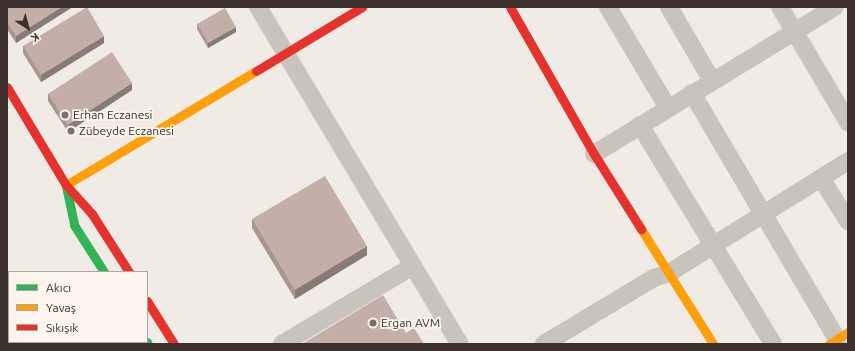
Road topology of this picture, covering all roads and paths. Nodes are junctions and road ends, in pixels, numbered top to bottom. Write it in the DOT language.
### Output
graph roads {
  1 [pos="258,7"];
  2 [pos="362,7"];
  3 [pos="510,7"];
  4 [pos="608,7"];
  5 [pos="669,7"];
  6 [pos="780,7"];
  7 [pos="835,7"];
  8 [pos="794,32"];
  9 [pos="286,52"];
  10 [pos="712,81"];
  11 [pos="7,87"];
  12 [pos="692,93"];
  13 [pos="668,108"];
  14 [pos="13,109"];
  15 [pos="848,122"];
  16 [pos="640,125"];
  17 [pos="594,154"];
  18 [pos="848,161"];
  19 [pos="821,178"];
  20 [pos="66,185"];
  21 [pos="762,214"];
  22 [pos="848,220"];
  23 [pos="713,245"];
  24 [pos="413,266"];
  25 [pos="103,271"];
  26 [pos="128,271"];
  27 [pos="669,273"];
  28 [pos="148,303"];
  29 [pos="838,338"];
  30 [pos="174,344"];
  31 [pos="282,344"];
  32 [pos="460,344"];
  33 [pos="544,344"];
  34 [pos="714,344"];
  35 [pos="773,344"];
  1 -- 9 [label="street"];
  2 -- 9 [label="street"];
  3 -- 17 [label="street"];
  4 -- 13 [label="street"];
  5 -- 10 [label="street"];
  6 -- 8 [label="street"];
  7 -- 8 [label="street"];
  8 -- 10 [label="street"];
  8 -- 15 [label="street"];
  9 -- 20 [label="street"];
  9 -- 24 [label="street"];
  10 -- 12 [label="street"];
  11 -- 14 [label="street"];
  12 -- 13 [label="street"];
  12 -- 21 [label="street"];
  13 -- 16 [label="street"];
  14 -- 20 [label="street"];
  16 -- 17 [label="street"];
  16 -- 23 [label="street"];
  17 -- 27 [label="street"];
  18 -- 19 [label="street"];
  19 -- 21 [label="street"];
  19 -- 22 [label="street"];
  20 -- 25 [label="street"];
  20 -- 26 [label="street"];
  21 -- 23 [label="street"];
  21 -- 29 [label="street"];
  23 -- 27 [label="street"];
  23 -- 35 [label="street"];
  24 -- 31 [label="street"];
  24 -- 32 [label="street"];
  27 -- 33 [label="street"];
  27 -- 34 [label="street"];
  28 -- 30 [label="street"];
}
